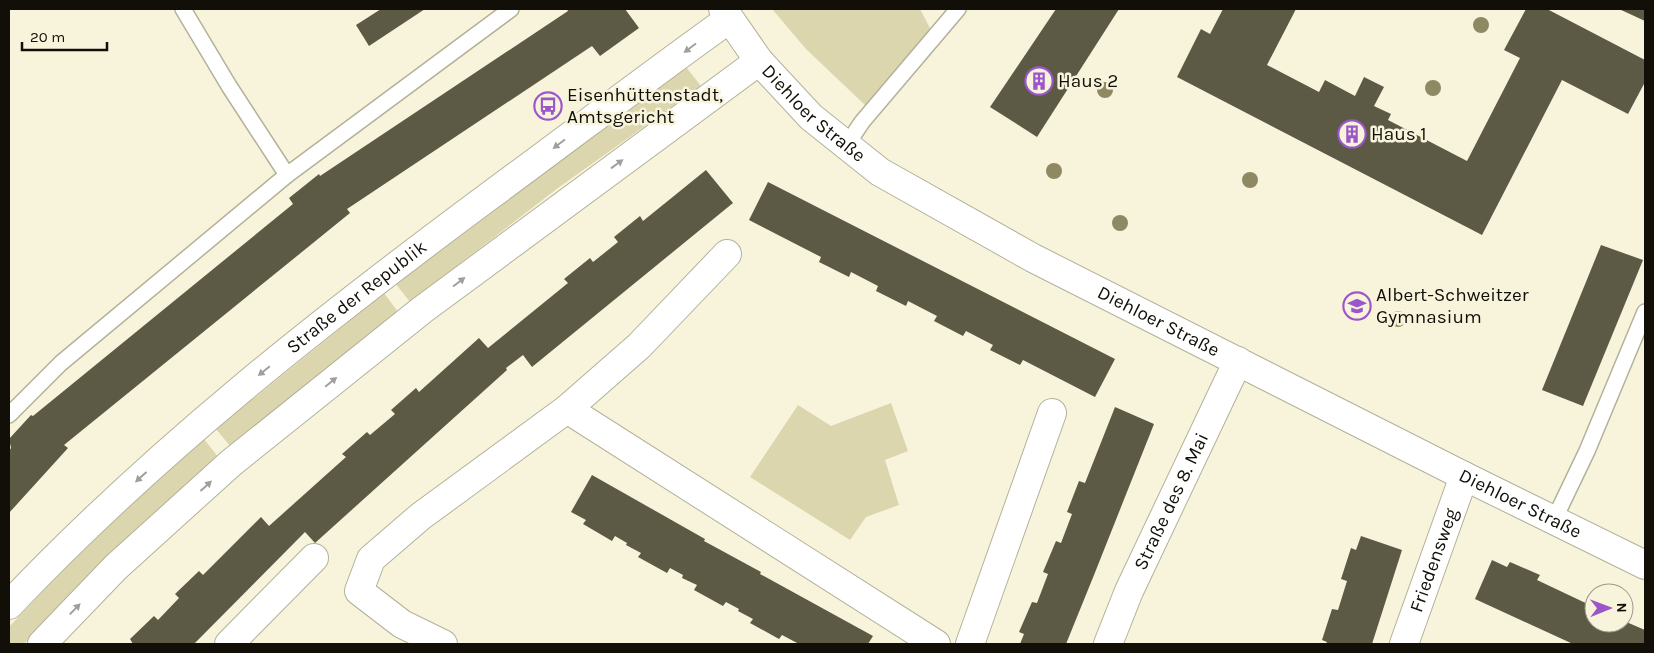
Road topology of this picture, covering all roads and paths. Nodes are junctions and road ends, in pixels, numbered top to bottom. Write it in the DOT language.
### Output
graph roads {
  1 [pos="182,9"];
  2 [pos="511,9"];
  3 [pos="958,9"];
  4 [pos="726,14"];
  5 [pos="759,61"];
  6 [pos="846,146"];
  7 [pos="287,175"];
  8 [pos="727,254"];
  9 [pos="1645,312"];
  10 [pos="1238,361"];
  11 [pos="568,409"];
  12 [pos="1052,413"];
  13 [pos="9,415"];
  14 [pos="1464,476"];
  15 [pos="1554,520"];
  16 [pos="314,558"];
  17 [pos="1645,565"];
  18 [pos="9,606"];
  19 [pos="42,644"];
  20 [pos="229,644"];
  21 [pos="443,644"];
  22 [pos="936,644"];
  23 [pos="970,644"];
  24 [pos="1108,644"];
  25 [pos="1404,644"];
  1 -- 7 [label="lane"];
  2 -- 7 [label="lane"];
  3 -- 6 [label="lane"];
  4 -- 5 [label="street, Diehloer Straße"];
  4 -- 18 [label="street, Straße der Republik, one-way"];
  5 -- 6 [label="street, Diehloer Straße"];
  19 -- 5 [label="street, one-way"];
  6 -- 10 [label="street, Diehloer Straße"];
  7 -- 13 [label="lane"];
  8 -- 11 [label="street"];
  9 -- 15 [label="lane"];
  10 -- 14 [label="street, Diehloer Straße"];
  10 -- 24 [label="street, Straße des 8. Mai"];
  11 -- 21 [label="street"];
  11 -- 22 [label="street"];
  12 -- 23 [label="street"];
  14 -- 15 [label="street, Diehloer Straße"];
  14 -- 25 [label="street, Friedensweg"];
  15 -- 17 [label="street, Diehloer Straße"];
  16 -- 20 [label="street"];
}
